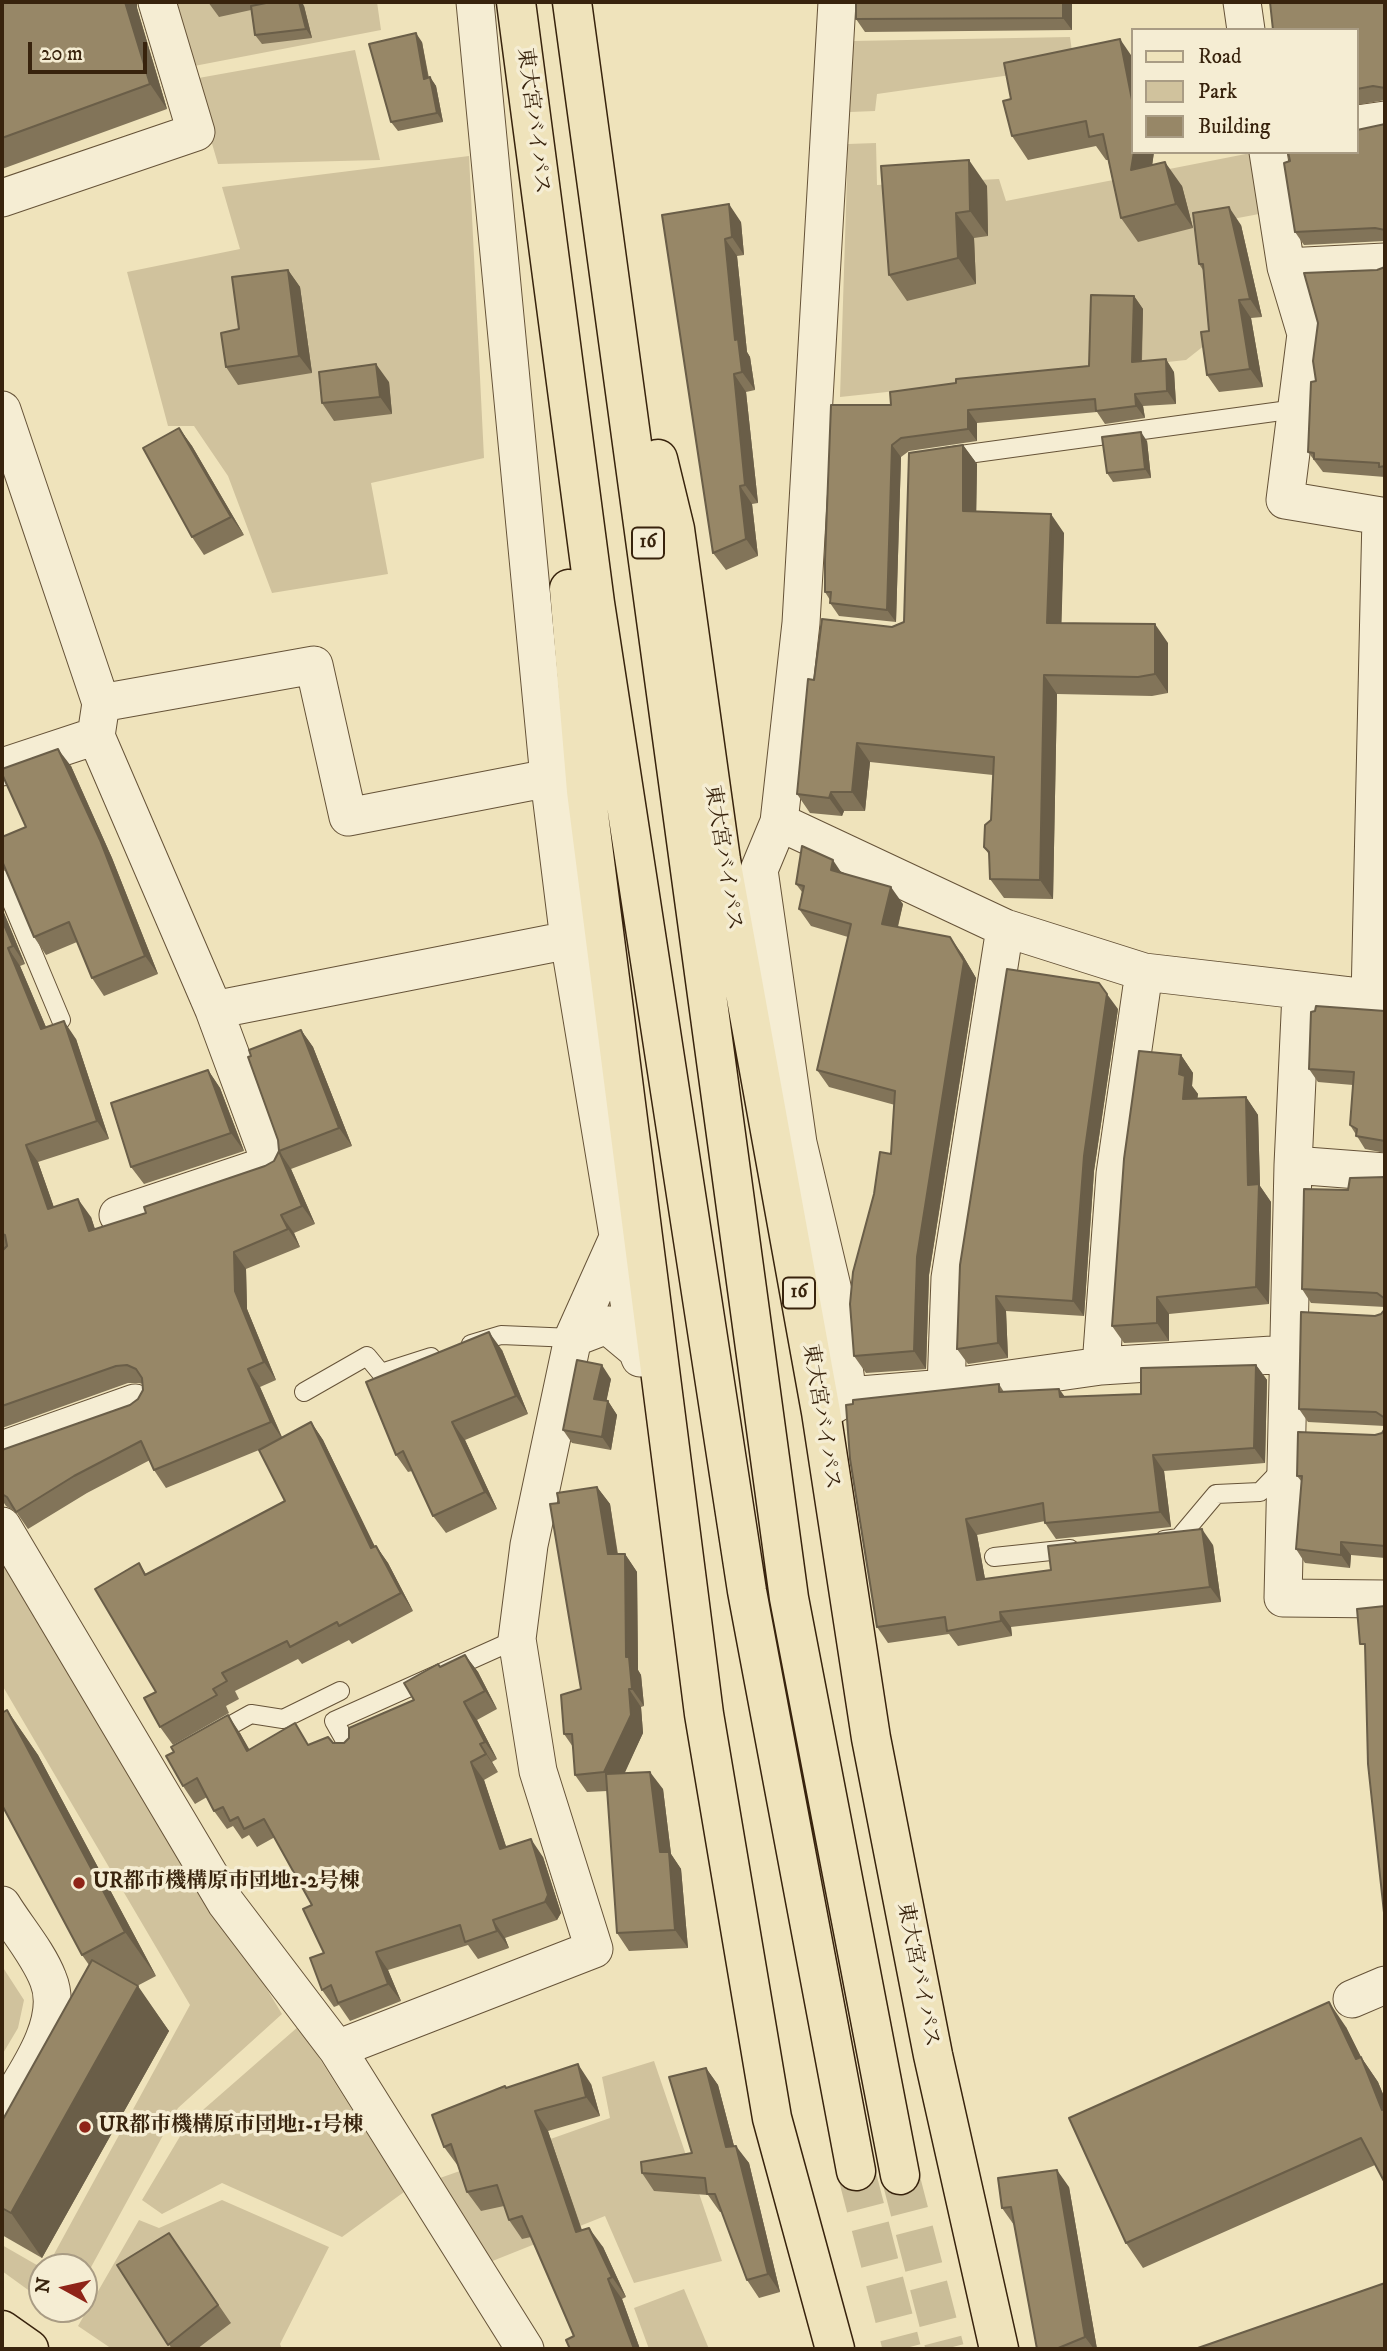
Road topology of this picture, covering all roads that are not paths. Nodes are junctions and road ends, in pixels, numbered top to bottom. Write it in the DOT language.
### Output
graph roads {
  1 [pos="157,2"];
  2 [pos="475,2"];
  3 [pos="516,2"];
  4 [pos="572,2"];
  5 [pos="837,2"];
  6 [pos="1241,2"];
  7 [pos="1246,28"];
  8 [pos="1385,120"];
  9 [pos="1359,124"];
  10 [pos="1268,154"];
  11 [pos="2,198"];
  12 [pos="604,235"];
  13 [pos="547,241"];
  14 [pos="1385,262"];
  15 [pos="1286,267"];
  16 [pos="1296,409"];
  17 [pos="2,410"];
  18 [pos="925,460"];
  19 [pos="1383,516"];
  20 [pos="99,719"];
  21 [pos="2,767"];
  22 [pos="549,778"];
  23 [pos="779,822"];
  24 [pos="2,879"];
  25 [pos="1006,928"];
  26 [pos="569,940"];
  27 [pos="1144,972"];
  28 [pos="1301,993"];
  29 [pos="1377,1000"];
  30 [pos="214,1010"];
  31 [pos="61,1020"];
  32 [pos="1293,1165"];
  33 [pos="1385,1172"];
  34 [pos="118,1215"];
  35 [pos="617,1240"];
  36 [pos="573,1338"];
  37 [pos="637,1350"];
  38 [pos="1288,1354"];
  39 [pos="1101,1366"];
  40 [pos="946,1388"];
  41 [pos="304,1392"];
  42 [pos="135,1403"];
  43 [pos="834,1404"];
  44 [pos="1292,1443"];
  45 [pos="670,1449"];
  46 [pos="2,1450"];
  47 [pos="2,1526"];
  48 [pos="1139,1542"];
  49 [pos="1086,1547"];
  50 [pos="994,1557"];
  51 [pos="1385,1599"];
  52 [pos="517,1639"];
  53 [pos="340,1691"];
  54 [pos="194,1746"];
  55 [pos="351,1751"];
  56 [pos="2,1905"];
  57 [pos="1385,1985"];
  58 [pos="1352,1998"];
  59 [pos="337,2049"];
  60 [pos="2,2113"];
  61 [pos="856,2171"];
  62 [pos="900,2175"];
  63 [pos="2,2330"];
  64 [pos="29,2349"];
  65 [pos="525,2349"];
  66 [pos="835,2349"];
  67 [pos="999,2349"];
  1 -- 11 [label="street"];
  2 -- 22 [label="street"];
  3 -- 13 [label="main road, 東大宮バイパス"];
  4 -- 12 [label="main road, 東大宮バイパス / 16"];
  5 -- 23 [label="street"];
  6 -- 7 [label="street"];
  8 -- 9 [label="street"];
  10 -- 15 [label="street"];
  12 -- 43 [label="main road, 東大宮バイパス / 16"];
  12 -- 62 [label="main road, 東大宮バイパス / 16"];
  13 -- 45 [label="main road, 東大宮バイパス"];
  13 -- 61 [label="main road, 東大宮バイパス"];
  14 -- 15 [label="street"];
  15 -- 16 [label="street"];
  16 -- 18 [label="lane"];
  16 -- 19 [label="street"];
  17 -- 20 [label="street"];
  19 -- 29 [label="street"];
  20 -- 21 [label="street"];
  20 -- 22 [label="street"];
  20 -- 30 [label="street"];
  22 -- 26 [label="street"];
  23 -- 25 [label="street"];
  23 -- 43 [label="street"];
  24 -- 31 [label="lane"];
  25 -- 27 [label="street"];
  25 -- 40 [label="street"];
  26 -- 30 [label="street"];
  26 -- 35 [label="street"];
  27 -- 28 [label="street"];
  27 -- 39 [label="street"];
  28 -- 29 [label="street"];
  28 -- 32 [label="street"];
  30 -- 34 [label="street"];
  32 -- 33 [label="street"];
  32 -- 38 [label="street"];
  35 -- 36 [label="street"];
  35 -- 37 [label="street"];
  36 -- 37 [label="street"];
  36 -- 41 [label="lane"];
  36 -- 52 [label="street"];
  37 -- 45 [label="street"];
  38 -- 39 [label="street"];
  38 -- 44 [label="street"];
  39 -- 40 [label="street"];
  40 -- 43 [label="street"];
  42 -- 46 [label="street"];
  43 -- 67 [label="main road, 東大宮バイパス / 16"];
  44 -- 48 [label="lane"];
  44 -- 51 [label="street"];
  45 -- 66 [label="main road, 東大宮バイパス"];
  47 -- 59 [label="street"];
  49 -- 50 [label="lane"];
  52 -- 55 [label="lane"];
  52 -- 59 [label="street"];
  53 -- 54 [label="lane"];
  56 -- 60 [label="street"];
  57 -- 58 [label="street"];
  59 -- 65 [label="street"];
  63 -- 64 [label="main road"];
}
